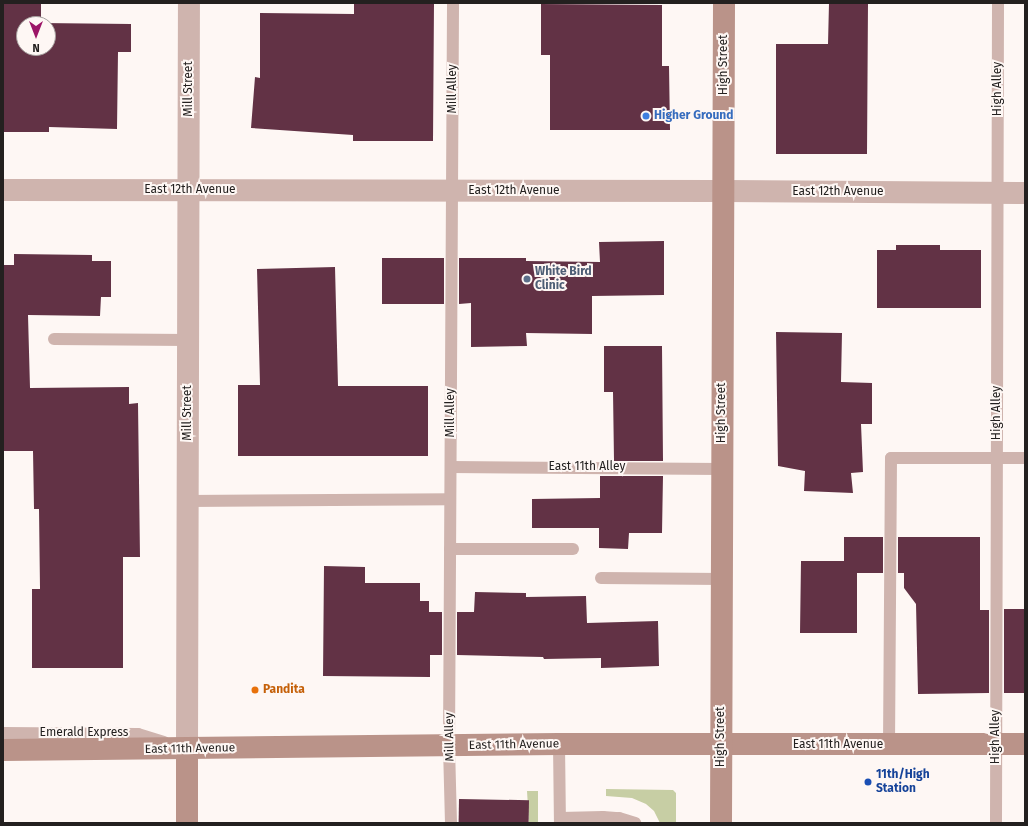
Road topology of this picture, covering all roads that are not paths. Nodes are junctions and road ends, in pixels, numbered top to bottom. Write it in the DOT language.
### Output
graph roads {
  1 [pos="189,3"];
  2 [pos="453,3"];
  3 [pos="724,3"];
  4 [pos="998,3"];
  5 [pos="3,190"];
  6 [pos="189,190"];
  7 [pos="723,191"];
  8 [pos="453,192"];
  9 [pos="998,193"];
  10 [pos="1025,193"];
  11 [pos="54,339"];
  12 [pos="188,340"];
  13 [pos="997,458"];
  14 [pos="1025,458"];
  15 [pos="451,467"];
  16 [pos="722,469"];
  17 [pos="450,499"];
  18 [pos="188,501"];
  19 [pos="450,549"];
  20 [pos="573,549"];
  21 [pos="601,578"];
  22 [pos="722,579"];
  23 [pos="3,733"];
  24 [pos="559,744"];
  25 [pos="996,744"];
  26 [pos="1025,744"];
  27 [pos="721,745"];
  28 [pos="889,745"];
  29 [pos="449,746"];
  30 [pos="186,749"];
  31 [pos="3,750"];
  32 [pos="560,821"];
  33 [pos="186,823"];
  34 [pos="450,823"];
  35 [pos="635,823"];
  36 [pos="721,823"];
  37 [pos="996,823"];
  1 -- 6 [label="street, Mill Street"];
  2 -- 8 [label="lane, Mill Alley"];
  3 -- 7 [label="main road, High Street"];
  4 -- 9 [label="lane, High Alley"];
  5 -- 6 [label="street, East 12th Avenue"];
  6 -- 8 [label="street, East 12th Avenue"];
  6 -- 12 [label="street, Mill Street"];
  7 -- 8 [label="street, East 12th Avenue"];
  7 -- 9 [label="street, East 12th Avenue"];
  7 -- 16 [label="main road, High Street"];
  8 -- 15 [label="lane, Mill Alley"];
  9 -- 10 [label="street, East 12th Avenue"];
  9 -- 13 [label="lane, High Alley"];
  11 -- 12 [label="lane"];
  12 -- 18 [label="street, Mill Street"];
  13 -- 14 [label="lane"];
  13 -- 25 [label="lane, High Alley"];
  13 -- 28 [label="lane"];
  15 -- 16 [label="lane, East 11th Alley"];
  15 -- 17 [label="lane, Mill Alley"];
  16 -- 22 [label="main road, High Street"];
  17 -- 18 [label="lane"];
  17 -- 19 [label="lane, Mill Alley"];
  18 -- 30 [label="street, Mill Street"];
  19 -- 20 [label="lane"];
  19 -- 29 [label="lane, Mill Alley"];
  21 -- 22 [label="lane"];
  22 -- 27 [label="main road, High Street"];
  23 -- 30 [label="lane, Emerald Express"];
  24 -- 27 [label="main road, East 11th Avenue"];
  24 -- 29 [label="main road, East 11th Avenue"];
  24 -- 32 [label="lane"];
  25 -- 26 [label="main road, East 11th Avenue"];
  25 -- 28 [label="main road, East 11th Avenue"];
  25 -- 37 [label="lane, High Alley"];
  27 -- 28 [label="main road, East 11th Avenue"];
  27 -- 36 [label="main road, High Street"];
  29 -- 30 [label="main road, East 11th Avenue"];
  29 -- 34 [label="lane, Mill Alley"];
  30 -- 31 [label="main road, East 11th Avenue"];
  30 -- 33 [label="main road, Mill Street"];
  32 -- 35 [label="lane"];
}
